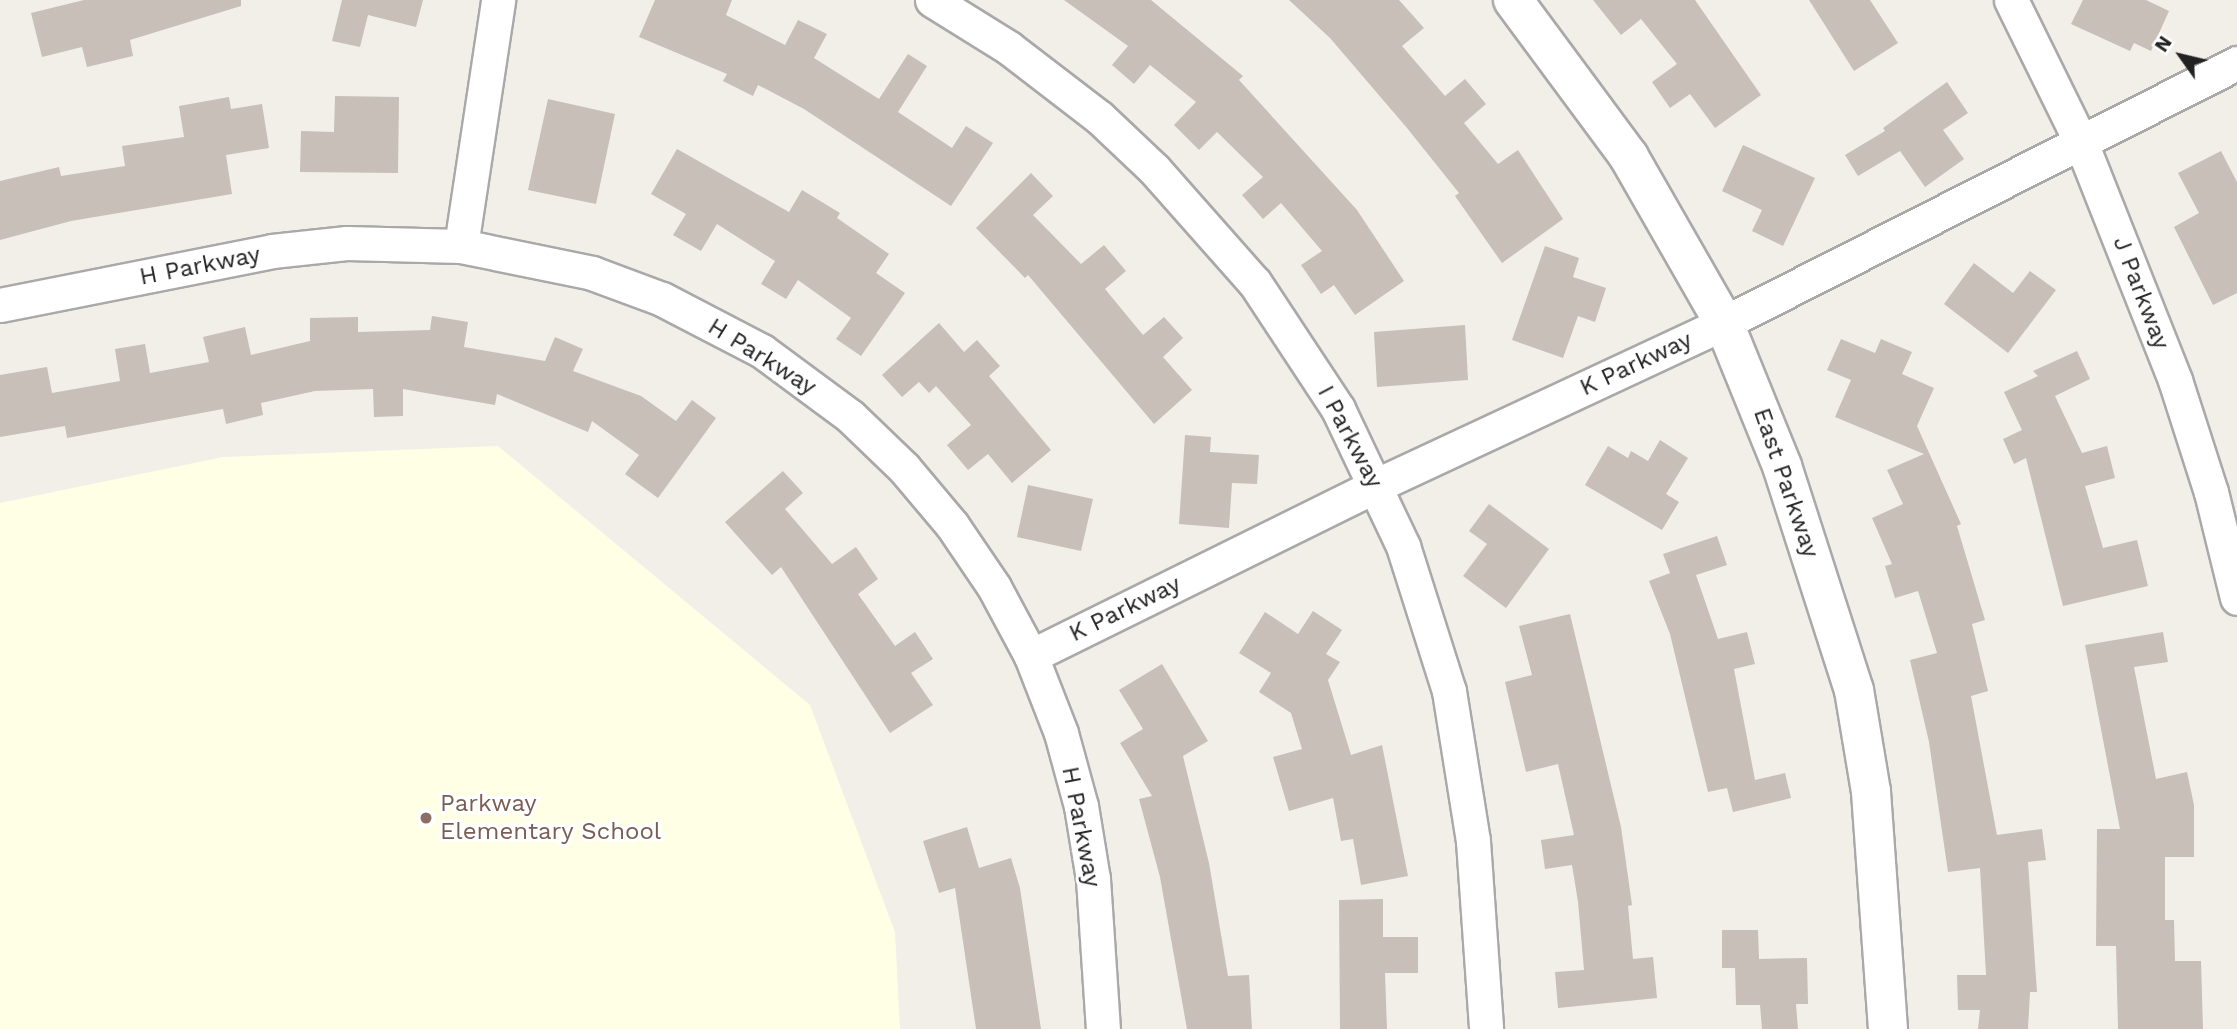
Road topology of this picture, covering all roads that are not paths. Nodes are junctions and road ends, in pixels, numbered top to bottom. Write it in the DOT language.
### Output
graph roads {
  1 [pos="498,0"];
  2 [pos="932,0"];
  3 [pos="1513,0"];
  4 [pos="2011,0"];
  5 [pos="2237,63"];
  6 [pos="2080,140"];
  7 [pos="461,246"];
  8 [pos="0,305"];
  9 [pos="1724,323"];
  10 [pos="1377,485"];
  11 [pos="2237,598"];
  12 [pos="1031,656"];
  13 [pos="1103,1029"];
  14 [pos="1486,1029"];
  15 [pos="1888,1029"];
  1 -- 7 [label="street"];
  2 -- 10 [label="street, I Parkway"];
  3 -- 9 [label="street, East Parkway"];
  4 -- 6 [label="street, J Parkway"];
  5 -- 6 [label="street, K Parkway"];
  6 -- 9 [label="street, K Parkway"];
  6 -- 11 [label="street, J Parkway"];
  7 -- 8 [label="street, H Parkway"];
  7 -- 12 [label="street, H Parkway"];
  9 -- 10 [label="street, K Parkway"];
  9 -- 15 [label="street, East Parkway"];
  10 -- 12 [label="street, K Parkway"];
  10 -- 14 [label="street, I Parkway"];
  12 -- 13 [label="street, H Parkway"];
}
